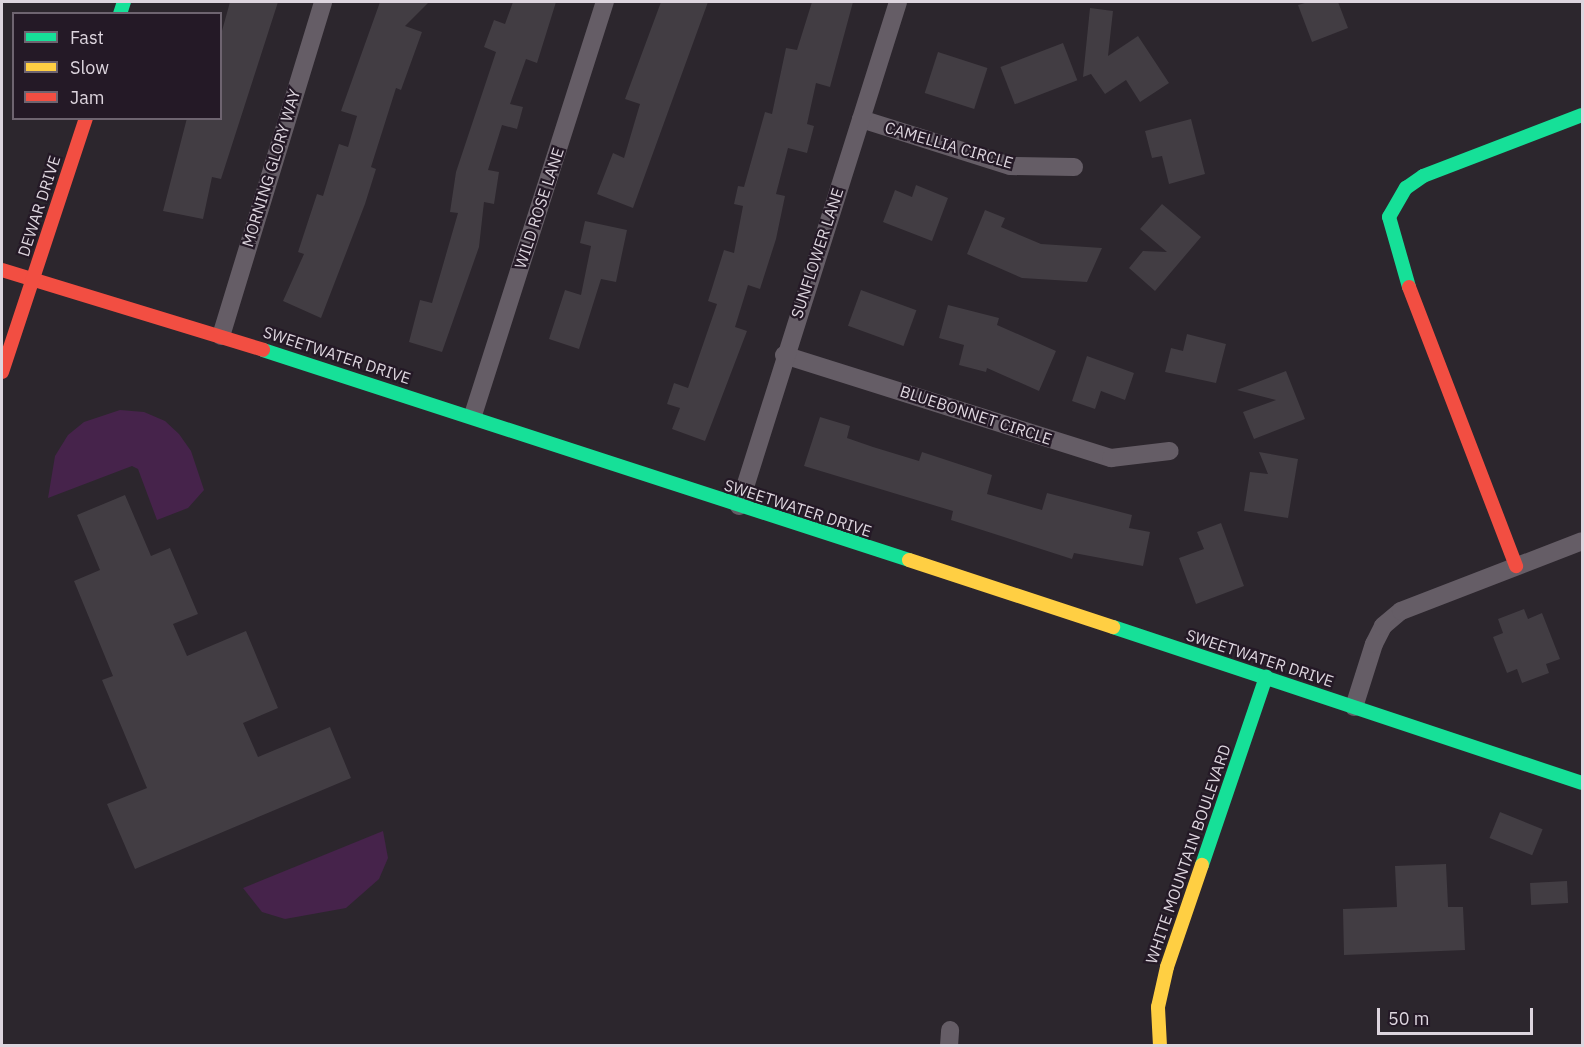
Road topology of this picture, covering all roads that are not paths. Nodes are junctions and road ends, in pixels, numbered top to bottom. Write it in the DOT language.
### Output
graph roads {
  1 [pos="322,2"];
  2 [pos="605,2"];
  3 [pos="898,2"];
  4 [pos="1582,115"];
  5 [pos="861,119"];
  6 [pos="85,120"];
  7 [pos="1074,167"];
  8 [pos="2,270"];
  9 [pos="33,280"];
  10 [pos="221,336"];
  11 [pos="784,354"];
  12 [pos="2,372"];
  13 [pos="473,415"];
  14 [pos="1170,451"];
  15 [pos="739,506"];
  16 [pos="1582,541"];
  17 [pos="1516,566"];
  18 [pos="1266,677"];
  19 [pos="1354,707"];
  20 [pos="1582,783"];
  21 [pos="1160,1046"];
  1 -- 10 [label="street, MORNING GLORY WAY"];
  2 -- 13 [label="street, WILD ROSE LANE"];
  3 -- 5 [label="street, SUNFLOWER LANE"];
  4 -- 17 [label="street"];
  5 -- 7 [label="street, CAMELLIA CIRCLE"];
  5 -- 11 [label="street, SUNFLOWER LANE"];
  6 -- 9 [label="street, DEWAR DRIVE"];
  8 -- 9 [label="street, SWEETWATER DRIVE"];
  9 -- 10 [label="street, SWEETWATER DRIVE"];
  9 -- 12 [label="street, DEWAR DRIVE"];
  10 -- 13 [label="street, SWEETWATER DRIVE"];
  11 -- 14 [label="street, BLUEBONNET CIRCLE"];
  11 -- 15 [label="street, SUNFLOWER LANE"];
  13 -- 15 [label="street, SWEETWATER DRIVE"];
  15 -- 18 [label="street, SWEETWATER DRIVE"];
  16 -- 17 [label="street"];
  17 -- 19 [label="street"];
  18 -- 19 [label="street, SWEETWATER DRIVE"];
  18 -- 21 [label="street, WHITE MOUNTAIN BOULEVARD"];
  19 -- 20 [label="street, SWEETWATER DRIVE"];
}
